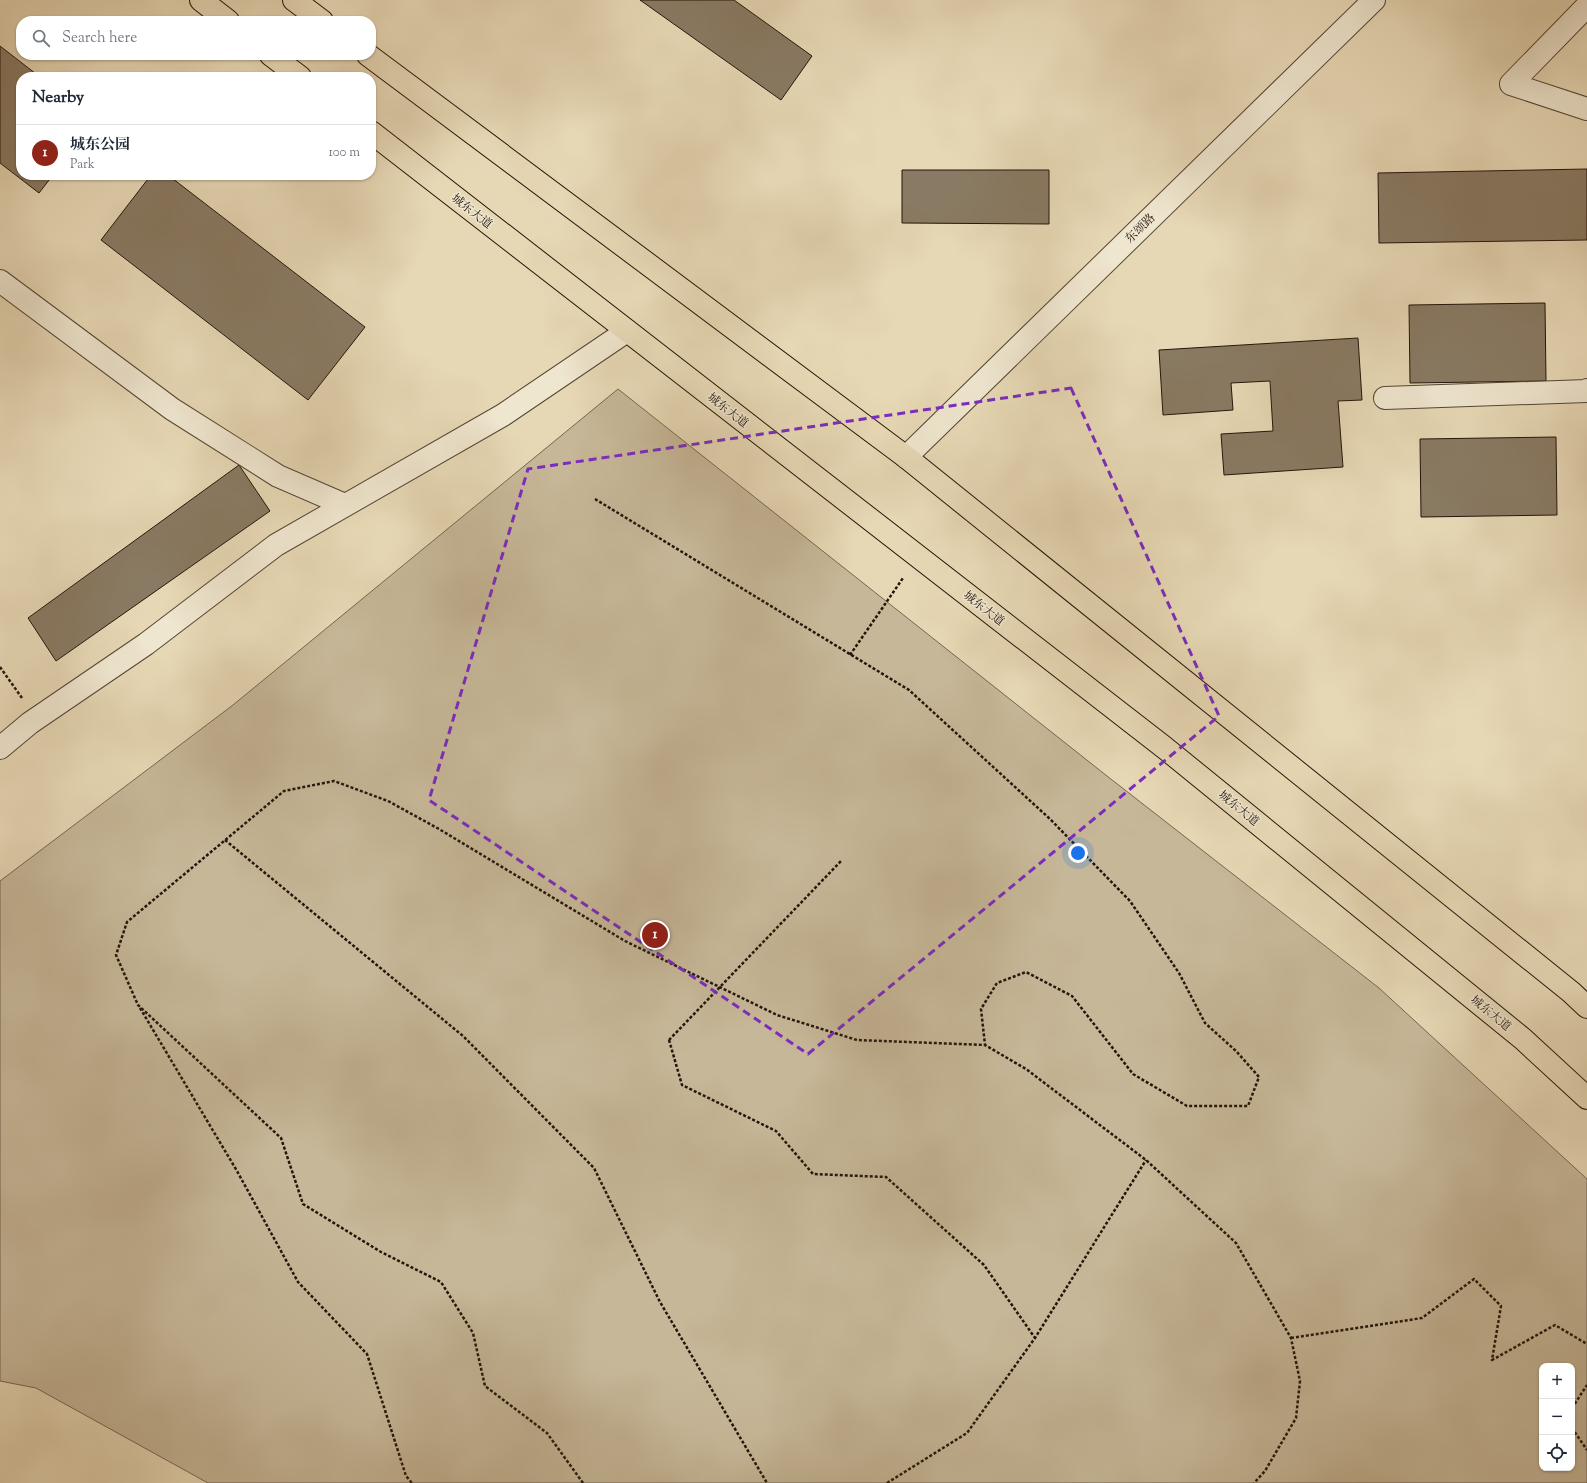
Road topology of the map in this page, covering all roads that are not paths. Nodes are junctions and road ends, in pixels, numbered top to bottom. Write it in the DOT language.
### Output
graph roads {
  1 [pos="200,0"];
  2 [pos="294,0"];
  3 [pos="1374,0"];
  4 [pos="1587,6"];
  5 [pos="221,16"];
  6 [pos="315,16"];
  7 [pos="278,60"];
  8 [pos="375,60"];
  9 [pos="293,72"];
  10 [pos="1587,109"];
  11 [pos="376,136"];
  12 [pos="0,281"];
  13 [pos="627,331"];
  14 [pos="1587,391"];
  15 [pos="1386,398"];
  16 [pos="906,457"];
  17 [pos="345,505"];
  18 [pos="0,748"];
  19 [pos="1587,1007"];
  20 [pos="1587,1098"];
  1 -- 5 [label="main road"];
  2 -- 6 [label="main road"];
  3 -- 16 [label="street, 东颂路"];
  4 -- 10 [label="street"];
  7 -- 9 [label="main road"];
  8 -- 16 [label="main road"];
  11 -- 13 [label="main road, 城东大道"];
  12 -- 17 [label="street"];
  13 -- 17 [label="street"];
  13 -- 20 [label="main road, 城东大道"];
  14 -- 15 [label="street"];
  16 -- 19 [label="main road"];
  17 -- 18 [label="street"];
}
